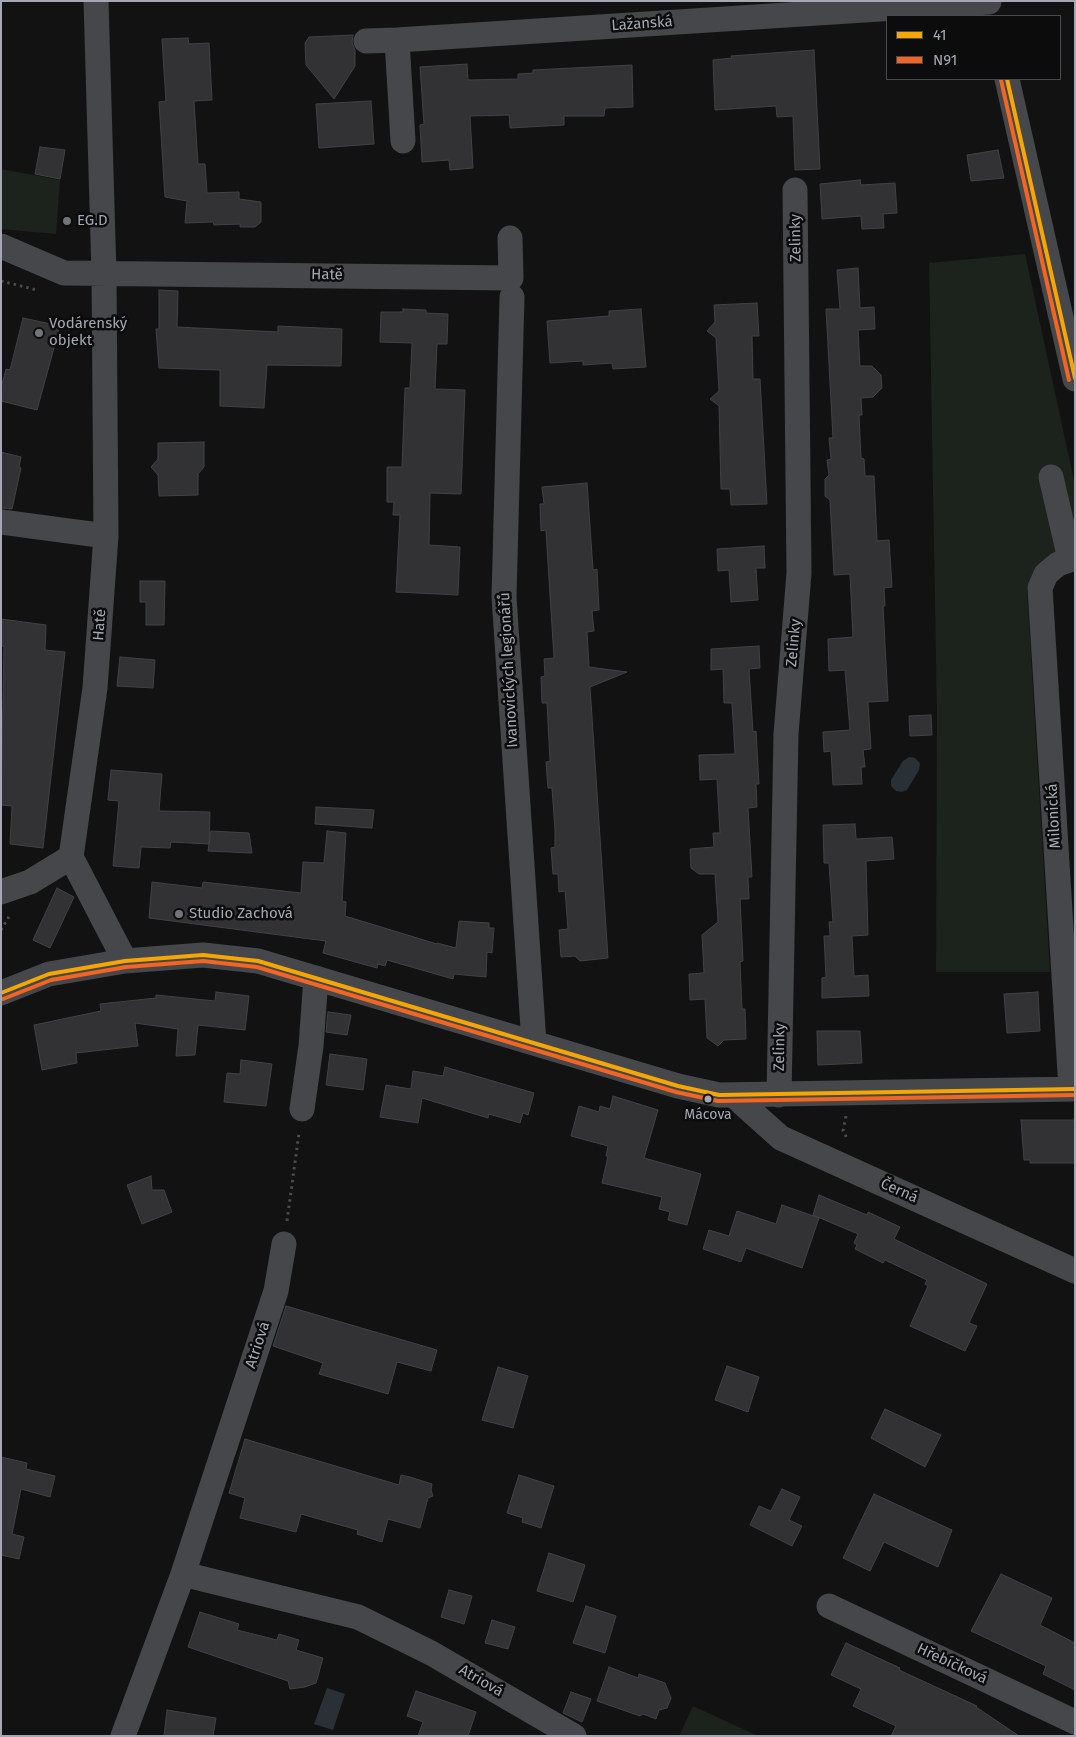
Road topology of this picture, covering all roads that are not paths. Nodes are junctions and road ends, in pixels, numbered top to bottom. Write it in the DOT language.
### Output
graph roads {
  1 [pos="96,1"];
  2 [pos="990,7"];
  3 [pos="397,40"];
  4 [pos="366,41"];
  5 [pos="1007,80"];
  6 [pos="403,141"];
  7 [pos="796,190"];
  8 [pos="510,238"];
  9 [pos="1,246"];
  10 [pos="104,274"];
  11 [pos="512,297"];
  12 [pos="1075,379"];
  13 [pos="1051,477"];
  14 [pos="1,522"];
  15 [pos="106,536"];
  16 [pos="1072,559"];
  17 [pos="71,857"];
  18 [pos="1,892"];
  19 [pos="125,961"];
  20 [pos="316,978"];
  21 [pos="1,993"];
  22 [pos="534,1043"];
  23 [pos="1073,1089"];
  24 [pos="734,1096"];
  25 [pos="779,1096"];
  26 [pos="302,1109"];
  27 [pos="284,1244"];
  28 [pos="1075,1270"];
  29 [pos="183,1574"];
  30 [pos="829,1606"];
  31 [pos="1075,1722"];
  32 [pos="123,1736"];
  33 [pos="574,1736"];
  1 -- 10 [label="street, Hatě"];
  2 -- 3 [label="street, Lažanská"];
  3 -- 4 [label="street, Lažanská"];
  3 -- 6 [label="street"];
  5 -- 12 [label="street"];
  7 -- 25 [label="street, Zelinky"];
  8 -- 10 [label="street, Hatě"];
  9 -- 10 [label="street"];
  10 -- 15 [label="street, Hatě"];
  11 -- 22 [label="street, Ivanovických legionářů"];
  13 -- 16 [label="street, Milonická"];
  14 -- 15 [label="street"];
  15 -- 17 [label="street, Hatě"];
  16 -- 23 [label="street, Milonická"];
  17 -- 18 [label="street"];
  17 -- 19 [label="street"];
  19 -- 20 [label="street"];
  19 -- 21 [label="street"];
  20 -- 22 [label="street"];
  20 -- 26 [label="street"];
  22 -- 24 [label="street"];
  23 -- 25 [label="street"];
  24 -- 25 [label="street"];
  24 -- 28 [label="street, Černá"];
  27 -- 29 [label="street, Atriová"];
  29 -- 32 [label="street, Atriová"];
  29 -- 33 [label="street, Atriová"];
  30 -- 31 [label="street, Hřebíčková"];
}
